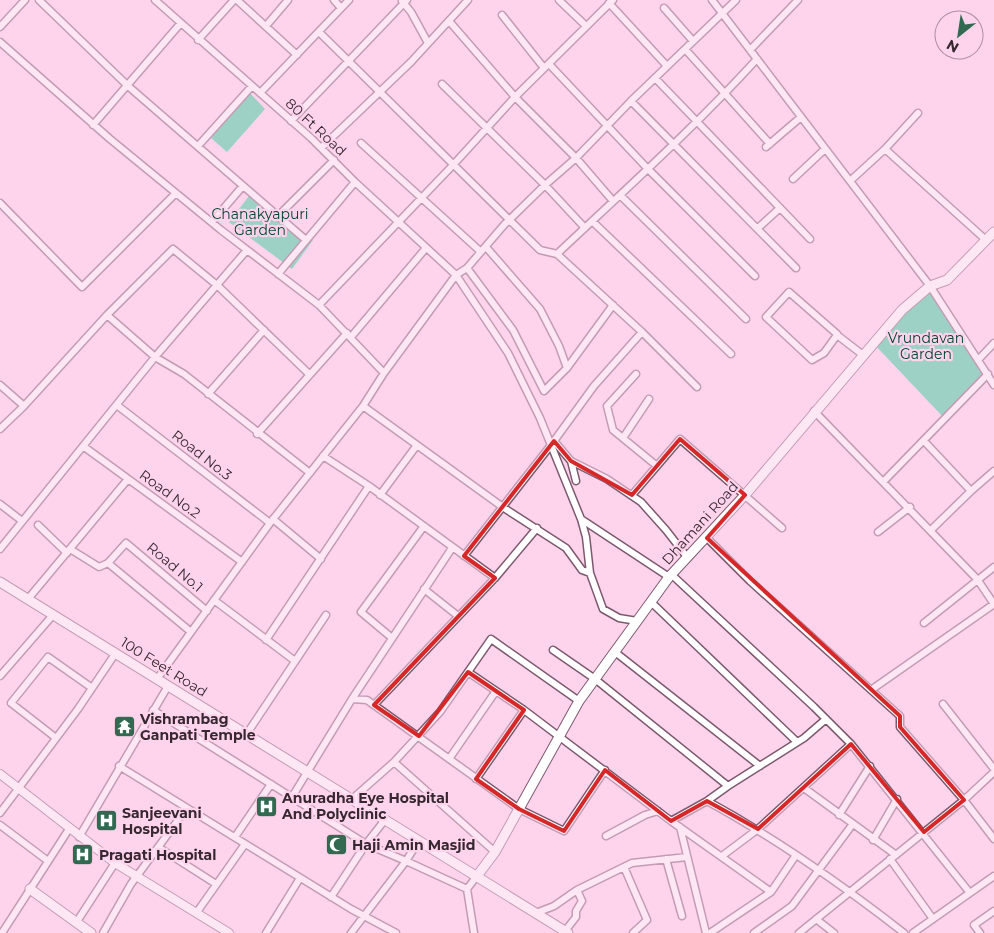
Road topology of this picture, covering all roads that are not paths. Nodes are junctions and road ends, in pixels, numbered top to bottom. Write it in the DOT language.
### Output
graph roads {
  1 [pos="25,0"];
  2 [pos="39,0"];
  3 [pos="155,0"];
  4 [pos="235,0"];
  5 [pos="288,0"];
  6 [pos="334,0"];
  7 [pos="349,0"];
  8 [pos="468,0"];
  9 [pos="559,0"];
  10 [pos="712,0"];
  11 [pos="736,0"];
  12 [pos="798,0"];
  13 [pos="404,1"];
  14 [pos="611,2"];
  15 [pos="341,8"];
  16 [pos="664,8"];
  17 [pos="722,14"];
  18 [pos="502,15"];
  19 [pos="448,21"];
  20 [pos="180,24"];
  21 [pos="266,26"];
  22 [pos="586,26"];
  23 [pos="0,27"];
  24 [pos="319,32"];
  25 [pos="198,40"];
  26 [pos="693,41"];
  27 [pos="0,42"];
  28 [pos="428,44"];
  29 [pos="685,49"];
  30 [pos="750,50"];
  31 [pos="297,54"];
  32 [pos="757,59"];
  33 [pos="348,61"];
  34 [pos="546,66"];
  35 [pos="667,66"];
  36 [pos="655,78"];
  37 [pos="442,84"];
  38 [pos="128,86"];
  39 [pos="252,86"];
  40 [pos="380,92"];
  41 [pos="260,93"];
  42 [pos="724,95"];
  43 [pos="515,97"];
  44 [pos="631,101"];
  45 [pos="918,113"];
  46 [pos="801,116"];
  47 [pos="292,121"];
  48 [pos="697,121"];
  49 [pos="93,125"];
  50 [pos="488,127"];
  51 [pos="608,127"];
  52 [pos="361,143"];
  53 [pos="674,144"];
  54 [pos="198,146"];
  55 [pos="321,148"];
  56 [pos="826,149"];
  57 [pos="886,149"];
  58 [pos="576,158"];
  59 [pos="334,160"];
  60 [pos="454,164"];
  61 [pos="646,168"];
  62 [pos="793,179"];
  63 [pos="850,181"];
  64 [pos="354,182"];
  65 [pos="545,184"];
  66 [pos="242,187"];
  67 [pos="176,194"];
  68 [pos="620,195"];
  69 [pos="422,196"];
  70 [pos="613,201"];
  71 [pos="0,203"];
  72 [pos="780,208"];
  73 [pos="278,216"];
  74 [pos="510,219"];
  75 [pos="398,221"];
  76 [pos="592,221"];
  77 [pos="212,222"];
  78 [pos="585,228"];
  79 [pos="758,228"];
  80 [pos="994,232"];
  81 [pos="810,239"];
  82 [pos="306,240"];
  83 [pos="986,240"];
  84 [pos="426,248"];
  85 [pos="247,250"];
  86 [pos="484,250"];
  87 [pos="557,254"];
  88 [pos="468,268"];
  89 [pos="796,268"];
  90 [pos="278,274"];
  91 [pos="456,275"];
  92 [pos="756,276"];
  93 [pos="218,286"];
  94 [pos="930,286"];
  95 [pos="319,305"];
  96 [pos="613,305"];
  97 [pos="108,316"];
  98 [pos="746,319"];
  99 [pos="264,330"];
  100 [pos="642,332"];
  101 [pos="837,334"];
  102 [pos="349,335"];
  103 [pos="994,343"];
  104 [pos="731,354"];
  105 [pos="863,355"];
  106 [pos="155,357"];
  107 [pos="978,360"];
  108 [pos="567,368"];
  109 [pos="384,373"];
  110 [pos="309,374"];
  111 [pos="636,374"];
  112 [pos="988,374"];
  113 [pos="0,385"];
  114 [pos="994,385"];
  115 [pos="697,387"];
  116 [pos="208,394"];
  117 [pos="649,399"];
  118 [pos="24,406"];
  119 [pos="118,406"];
  120 [pos="363,406"];
  121 [pos="814,411"];
  122 [pos="0,429"];
  123 [pos="257,434"];
  124 [pos="623,438"];
  125 [pos="924,441"];
  126 [pos="552,444"];
  127 [pos="417,445"];
  128 [pos="83,446"];
  129 [pos="323,456"];
  130 [pos="571,461"];
  131 [pos="657,466"];
  132 [pos="994,471"];
  133 [pos="310,473"];
  134 [pos="128,479"];
  135 [pos="576,481"];
  136 [pos="884,482"];
  137 [pos="370,486"];
  138 [pos="971,491"];
  139 [pos="380,495"];
  140 [pos="632,495"];
  141 [pos="745,495"];
  142 [pos="0,504"];
  143 [pos="910,507"];
  144 [pos="504,508"];
  145 [pos="581,519"];
  146 [pos="22,521"];
  147 [pos="271,521"];
  148 [pos="38,525"];
  149 [pos="424,526"];
  150 [pos="537,528"];
  151 [pos="782,528"];
  152 [pos="931,530"];
  153 [pos="878,532"];
  154 [pos="707,538"];
  155 [pos="452,548"];
  156 [pos="0,549"];
  157 [pos="68,551"];
  158 [pos="464,556"];
  159 [pos="687,557"];
  160 [pos="320,559"];
  161 [pos="242,562"];
  162 [pos="108,563"];
  163 [pos="994,567"];
  164 [pos="590,573"];
  165 [pos="670,576"];
  166 [pos="495,578"];
  167 [pos="977,579"];
  168 [pos="0,582"];
  169 [pos="424,589"];
  170 [pos="28,599"];
  171 [pos="214,600"];
  172 [pos="651,602"];
  173 [pos="994,604"];
  174 [pos="207,610"];
  175 [pos="53,614"];
  176 [pos="326,615"];
  177 [pos="458,616"];
  178 [pos="637,621"];
  179 [pos="924,623"];
  180 [pos="191,632"];
  181 [pos="392,638"];
  182 [pos="266,640"];
  183 [pos="553,650"];
  184 [pos="615,652"];
  185 [pos="115,654"];
  186 [pos="295,662"];
  187 [pos="468,672"];
  188 [pos="0,676"];
  189 [pos="157,679"];
  190 [pos="595,679"];
  191 [pos="168,686"];
  192 [pos="92,688"];
  193 [pos="872,690"];
  194 [pos="496,691"];
  195 [pos="352,699"];
  196 [pos="579,701"];
  197 [pos="943,704"];
  198 [pos="374,705"];
  199 [pos="153,710"];
  200 [pos="524,710"];
  201 [pos="826,719"];
  202 [pos="246,735"];
  203 [pos="418,736"];
  204 [pos="558,736"];
  205 [pos="56,738"];
  206 [pos="798,742"];
  207 [pos="851,744"];
  208 [pos="449,759"];
  209 [pos="394,762"];
  210 [pos="119,766"];
  211 [pos="760,766"];
  212 [pos="870,766"];
  213 [pos="605,770"];
  214 [pos="994,771"];
  215 [pos="307,773"];
  216 [pos="0,774"];
  217 [pos="476,778"];
  218 [pos="271,784"];
  219 [pos="728,786"];
  220 [pos="18,788"];
  221 [pos="804,788"];
  222 [pos="292,797"];
  223 [pos="897,799"];
  224 [pos="351,800"];
  225 [pos="707,800"];
  226 [pos="964,800"];
  227 [pos="187,808"];
  228 [pos="519,809"];
  229 [pos="658,811"];
  230 [pos="0,813"];
  231 [pos="839,815"];
  232 [pos="384,821"];
  233 [pos="671,821"];
  234 [pos="0,825"];
  235 [pos="852,825"];
  236 [pos="680,827"];
  237 [pos="69,829"];
  238 [pos="758,829"];
  239 [pos="924,832"];
  240 [pos="606,836"];
  241 [pos="79,837"];
  242 [pos="235,837"];
  243 [pos="994,839"];
  244 [pos="873,840"];
  245 [pos="418,842"];
  246 [pos="245,844"];
  247 [pos="366,844"];
  248 [pos="158,847"];
  249 [pos="495,852"];
  250 [pos="796,855"];
  251 [pos="896,855"];
  252 [pos="722,856"];
  253 [pos="687,857"];
  254 [pos="666,859"];
  255 [pos="890,859"];
  256 [pos="48,861"];
  257 [pos="406,861"];
  258 [pos="115,863"];
  259 [pos="624,866"];
  260 [pos="820,871"];
  261 [pos="138,876"];
  262 [pos="477,876"];
  263 [pos="994,876"];
  264 [pos="300,878"];
  265 [pos="216,884"];
  266 [pos="467,889"];
  267 [pos="30,890"];
  268 [pos="577,890"];
  269 [pos="850,891"];
  270 [pos="771,892"];
  271 [pos="970,893"];
  272 [pos="331,897"];
  273 [pos="994,910"];
  274 [pos="197,912"];
  275 [pos="536,913"];
  276 [pos="364,916"];
  277 [pos="682,916"];
  278 [pos="816,919"];
  279 [pos="933,919"];
  280 [pos="76,923"];
  281 [pos="216,929"];
  282 [pos="475,932"];
  283 [pos="566,932"];
  284 [pos="2,933"];
  285 [pos="91,933"];
  286 [pos="103,933"];
  287 [pos="229,933"];
  288 [pos="266,933"];
  289 [pos="351,933"];
  290 [pos="396,933"];
  291 [pos="633,933"];
  292 [pos="708,933"];
  293 [pos="754,933"];
  294 [pos="799,933"];
  295 [pos="834,933"];
  296 [pos="904,933"];
  297 [pos="913,933"];
  298 [pos="980,933"];
  1 -- 23 [label="street"];
  2 -- 38 [label="street"];
  3 -- 20 [label="street, 80 Ft Road"];
  4 -- 21 [label="street"];
  4 -- 25 [label="street"];
  5 -- 21 [label="street"];
  6 -- 15 [label="street"];
  7 -- 15 [label="street"];
  8 -- 19 [label="street"];
  9 -- 22 [label="street"];
  10 -- 17 [label="street"];
  11 -- 17 [label="street"];
  12 -- 30 [label="street"];
  13 -- 28 [label="street"];
  13 -- 33 [label="street"];
  14 -- 22 [label="street"];
  14 -- 35 [label="street"];
  15 -- 24 [label="street"];
  16 -- 26 [label="street"];
  17 -- 26 [label="street"];
  17 -- 30 [label="street"];
  18 -- 34 [label="street"];
  19 -- 28 [label="street"];
  19 -- 43 [label="street"];
  20 -- 25 [label="street, 80 Ft Road"];
  20 -- 38 [label="street"];
  21 -- 31 [label="street"];
  22 -- 34 [label="street"];
  24 -- 31 [label="street"];
  24 -- 33 [label="street"];
  25 -- 39 [label="street, 80 Ft Road"];
  26 -- 29 [label="street"];
  27 -- 49 [label="street"];
  28 -- 40 [label="street"];
  29 -- 35 [label="street"];
  29 -- 42 [label="street"];
  30 -- 32 [label="street"];
  31 -- 41 [label="street"];
  32 -- 42 [label="street"];
  32 -- 46 [label="street"];
  33 -- 40 [label="street"];
  33 -- 47 [label="street"];
  34 -- 43 [label="street"];
  34 -- 51 [label="street"];
  35 -- 36 [label="street"];
  36 -- 44 [label="street"];
  36 -- 48 [label="street"];
  37 -- 50 [label="street"];
  38 -- 49 [label="street"];
  38 -- 54 [label="street"];
  39 -- 41 [label="street, 80 Ft Road"];
  39 -- 54 [label="street"];
  40 -- 55 [label="street"];
  40 -- 60 [label="street"];
  41 -- 47 [label="street, 80 Ft Road"];
  42 -- 46 [label="street"];
  42 -- 48 [label="street"];
  43 -- 50 [label="street"];
  43 -- 58 [label="street"];
  44 -- 51 [label="street"];
  44 -- 53 [label="street"];
  45 -- 57 [label="street"];
  46 -- 56 [label="street"];
  47 -- 55 [label="street, 80 Ft Road"];
  48 -- 53 [label="street"];
  48 -- 72 [label="street"];
  49 -- 67 [label="street"];
  50 -- 60 [label="street"];
  50 -- 65 [label="street"];
  51 -- 58 [label="street"];
  51 -- 61 [label="street"];
  52 -- 69 [label="street"];
  53 -- 61 [label="street"];
  53 -- 79 [label="street"];
  54 -- 66 [label="street"];
  55 -- 59 [label="street, 80 Ft Road"];
  56 -- 62 [label="street"];
  56 -- 63 [label="street"];
  57 -- 63 [label="street"];
  57 -- 83 [label="street"];
  58 -- 65 [label="street"];
  58 -- 70 [label="street"];
  59 -- 64 [label="street, 80 Ft Road"];
  59 -- 73 [label="street"];
  60 -- 69 [label="street"];
  60 -- 74 [label="street"];
  61 -- 68 [label="street"];
  61 -- 92 [label="street"];
  63 -- 94 [label="street"];
  64 -- 75 [label="street, 80 Ft Road"];
  64 -- 82 [label="street"];
  65 -- 74 [label="street"];
  65 -- 78 [label="street"];
  66 -- 73 [label="street"];
  66 -- 77 [label="street"];
  67 -- 71 [label="street"];
  67 -- 77 [label="street"];
  68 -- 70 [label="street"];
  68 -- 98 [label="street"];
  69 -- 75 [label="street"];
  69 -- 86 [label="street"];
  70 -- 76 [label="street"];
  72 -- 79 [label="street"];
  72 -- 81 [label="street"];
  73 -- 82 [label="street"];
  74 -- 86 [label="street"];
  74 -- 87 [label="street"];
  75 -- 84 [label="street, 80 Ft Road"];
  75 -- 95 [label="street"];
  76 -- 78 [label="street"];
  76 -- 104 [label="street"];
  77 -- 85 [label="street"];
  78 -- 87 [label="street"];
  79 -- 89 [label="street"];
  80 -- 83 [label="main road, Dhamani Road"];
  82 -- 90 [label="street"];
  83 -- 94 [label="main road, Dhamani Road"];
  84 -- 91 [label="street, 80 Ft Road"];
  84 -- 102 [label="street"];
  85 -- 90 [label="street"];
  85 -- 93 [label="street"];
  86 -- 88 [label="street"];
  86 -- 108 [label="street"];
  87 -- 96 [label="street"];
  88 -- 91 [label="street"];
  88 -- 108 [label="street"];
  90 -- 95 [label="street"];
  91 -- 109 [label="street"];
  91 -- 126 [label="street, 80 Ft Road"];
  93 -- 97 [label="street"];
  93 -- 99 [label="street"];
  93 -- 106 [label="street"];
  94 -- 105 [label="main road, Dhamani Road"];
  94 -- 107 [label="street"];
  95 -- 102 [label="street"];
  96 -- 100 [label="street"];
  96 -- 108 [label="street"];
  97 -- 106 [label="street"];
  97 -- 118 [label="street"];
  99 -- 110 [label="street"];
  99 -- 116 [label="street"];
  100 -- 115 [label="street"];
  100 -- 126 [label="street"];
  101 -- 105 [label="street"];
  102 -- 109 [label="street"];
  102 -- 110 [label="street"];
  103 -- 107 [label="street"];
  105 -- 121 [label="main road, Dhamani Road"];
  106 -- 116 [label="street"];
  106 -- 119 [label="street"];
  107 -- 112 [label="street"];
  109 -- 120 [label="street"];
  110 -- 123 [label="street"];
  111 -- 124 [label="street"];
  112 -- 114 [label="street"];
  112 -- 125 [label="street"];
  113 -- 118 [label="street"];
  116 -- 123 [label="street"];
  117 -- 124 [label="street"];
  118 -- 122 [label="street"];
  119 -- 128 [label="street"];
  119 -- 147 [label="street, Road No.3"];
  120 -- 127 [label="street"];
  120 -- 129 [label="street"];
  121 -- 136 [label="street"];
  121 -- 141 [label="main road, Dhamani Road"];
  123 -- 133 [label="street"];
  124 -- 131 [label="street"];
  125 -- 136 [label="street"];
  125 -- 138 [label="street"];
  126 -- 130 [label="street"];
  126 -- 144 [label="street"];
  126 -- 145 [label="street, 80 Ft Road"];
  127 -- 139 [label="street"];
  127 -- 144 [label="street"];
  128 -- 134 [label="street, Road No.2"];
  128 -- 146 [label="street"];
  129 -- 133 [label="street"];
  129 -- 137 [label="street"];
  130 -- 135 [label="street"];
  130 -- 140 [label="street"];
  131 -- 140 [label="street"];
  131 -- 141 [label="street"];
  132 -- 138 [label="street"];
  133 -- 147 [label="street"];
  134 -- 157 [label="street"];
  134 -- 161 [label="street, Road No.2"];
  136 -- 143 [label="street"];
  137 -- 139 [label="street"];
  137 -- 160 [label="street"];
  138 -- 152 [label="street"];
  139 -- 149 [label="street"];
  140 -- 159 [label="street"];
  141 -- 151 [label="street"];
  141 -- 154 [label="main road, Dhamani Road"];
  142 -- 146 [label="street"];
  143 -- 152 [label="street"];
  143 -- 153 [label="street"];
  144 -- 150 [label="street"];
  144 -- 158 [label="street"];
  145 -- 164 [label="street, 80 Ft Road"];
  145 -- 165 [label="street"];
  146 -- 156 [label="street"];
  147 -- 160 [label="street, Road No.3"];
  147 -- 161 [label="street"];
  148 -- 157 [label="street"];
  149 -- 155 [label="street"];
  149 -- 181 [label="street"];
  150 -- 164 [label="street"];
  150 -- 166 [label="street"];
  152 -- 167 [label="street"];
  154 -- 159 [label="main road, Dhamani Road"];
  154 -- 193 [label="street"];
  155 -- 158 [label="street"];
  155 -- 169 [label="street"];
  157 -- 162 [label="street"];
  157 -- 170 [label="street"];
  158 -- 166 [label="street"];
  159 -- 165 [label="main road, Dhamani Road"];
  160 -- 182 [label="street"];
  161 -- 171 [label="street"];
  162 -- 174 [label="street, Road No.1"];
  162 -- 180 [label="street"];
  163 -- 167 [label="street"];
  164 -- 178 [label="street"];
  165 -- 172 [label="main road, Dhamani Road"];
  165 -- 201 [label="street"];
  166 -- 177 [label="street"];
  167 -- 173 [label="street"];
  167 -- 179 [label="street"];
  168 -- 170 [label="main road, 100 Feet Road"];
  169 -- 177 [label="street"];
  169 -- 181 [label="street"];
  170 -- 175 [label="main road, 100 Feet Road"];
  171 -- 174 [label="street"];
  171 -- 182 [label="street"];
  172 -- 178 [label="main road, Dhamani Road"];
  172 -- 206 [label="street"];
  173 -- 193 [label="street"];
  174 -- 180 [label="street"];
  175 -- 185 [label="main road, 100 Feet Road"];
  175 -- 188 [label="street"];
  176 -- 186 [label="street"];
  177 -- 198 [label="street"];
  178 -- 184 [label="main road, Dhamani Road"];
  180 -- 189 [label="street"];
  181 -- 195 [label="street"];
  182 -- 186 [label="street"];
  183 -- 190 [label="street"];
  184 -- 190 [label="main road, Dhamani Road"];
  184 -- 211 [label="street"];
  185 -- 189 [label="main road, 100 Feet Road"];
  185 -- 192 [label="street"];
  186 -- 202 [label="street"];
  187 -- 194 [label="street"];
  187 -- 196 [label="street"];
  187 -- 203 [label="street"];
  189 -- 191 [label="main road, 100 Feet Road"];
  190 -- 196 [label="main road, Dhamani Road"];
  190 -- 219 [label="street"];
  191 -- 199 [label="street"];
  191 -- 202 [label="main road, 100 Feet Road"];
  192 -- 205 [label="street"];
  192 -- 205 [label="street"];
  193 -- 226 [label="street"];
  194 -- 200 [label="street"];
  194 -- 208 [label="street"];
  195 -- 198 [label="street"];
  195 -- 215 [label="street"];
  196 -- 204 [label="main road, Dhamani Road"];
  197 -- 214 [label="street"];
  198 -- 203 [label="street"];
  199 -- 210 [label="street"];
  199 -- 218 [label="street"];
  200 -- 204 [label="street"];
  200 -- 217 [label="street"];
  201 -- 206 [label="street"];
  201 -- 207 [label="street"];
  202 -- 215 [label="main road, 100 Feet Road"];
  203 -- 208 [label="street"];
  203 -- 209 [label="street"];
  204 -- 213 [label="street"];
  204 -- 228 [label="main road, Dhamani Road"];
  205 -- 220 [label="street"];
  206 -- 211 [label="street"];
  207 -- 212 [label="street"];
  207 -- 221 [label="street"];
  208 -- 217 [label="street"];
  209 -- 224 [label="street"];
  209 -- 249 [label="street"];
  210 -- 227 [label="street"];
  210 -- 241 [label="street"];
  211 -- 219 [label="street"];
  212 -- 223 [label="street"];
  212 -- 231 [label="street"];
  213 -- 228 [label="street"];
  213 -- 229 [label="street"];
  214 -- 226 [label="street"];
  215 -- 222 [label="street"];
  215 -- 224 [label="main road, 100 Feet Road"];
  216 -- 220 [label="street"];
  217 -- 228 [label="street"];
  218 -- 222 [label="street"];
  218 -- 242 [label="street"];
  219 -- 225 [label="street"];
  220 -- 230 [label="street"];
  220 -- 237 [label="street"];
  221 -- 231 [label="street"];
  221 -- 238 [label="street"];
  222 -- 247 [label="street"];
  223 -- 239 [label="street"];
  223 -- 244 [label="street"];
  224 -- 232 [label="main road, 100 Feet Road"];
  225 -- 233 [label="street"];
  225 -- 238 [label="street"];
  226 -- 239 [label="street"];
  226 -- 243 [label="street"];
  227 -- 242 [label="street"];
  227 -- 248 [label="street"];
  228 -- 249 [label="main road, Dhamani Road"];
  229 -- 233 [label="street"];
  229 -- 240 [label="street"];
  231 -- 235 [label="street"];
  232 -- 245 [label="main road, 100 Feet Road"];
  232 -- 247 [label="street"];
  233 -- 236 [label="street"];
  234 -- 256 [label="street"];
  235 -- 244 [label="street"];
  235 -- 260 [label="street"];
  236 -- 252 [label="street"];
  236 -- 253 [label="street"];
  237 -- 241 [label="street"];
  237 -- 256 [label="street"];
  238 -- 250 [label="street"];
  238 -- 252 [label="street"];
  239 -- 251 [label="street"];
  239 -- 271 [label="street"];
  241 -- 258 [label="street"];
  242 -- 246 [label="street"];
  244 -- 251 [label="street"];
  245 -- 257 [label="street"];
  245 -- 262 [label="main road, 100 Feet Road"];
  246 -- 264 [label="street"];
  246 -- 265 [label="street"];
  247 -- 257 [label="street"];
  247 -- 272 [label="street"];
  248 -- 261 [label="street"];
  248 -- 265 [label="street"];
  249 -- 262 [label="main road, Dhamani Road"];
  250 -- 260 [label="street"];
  250 -- 270 [label="street"];
  251 -- 255 [label="street"];
  252 -- 270 [label="street"];
  253 -- 254 [label="street"];
  253 -- 292 [label="street"];
  254 -- 259 [label="street"];
  254 -- 277 [label="street"];
  255 -- 269 [label="street"];
  255 -- 279 [label="street"];
  256 -- 267 [label="street"];
  257 -- 266 [label="street"];
  257 -- 276 [label="street"];
  258 -- 261 [label="street"];
  258 -- 280 [label="street"];
  259 -- 268 [label="street"];
  259 -- 291 [label="street"];
  260 -- 269 [label="street"];
  260 -- 293 [label="street"];
  261 -- 274 [label="street"];
  261 -- 286 [label="street"];
  262 -- 266 [label="street"];
  262 -- 275 [label="main road, 100 Feet Road"];
  263 -- 271 [label="street"];
  264 -- 272 [label="street"];
  264 -- 288 [label="street"];
  265 -- 274 [label="street"];
  266 -- 282 [label="street"];
  267 -- 280 [label="main road"];
  267 -- 284 [label="street"];
  268 -- 275 [label="street"];
  268 -- 283 [label="street"];
  269 -- 278 [label="street"];
  269 -- 296 [label="street"];
  270 -- 292 [label="street"];
  271 -- 279 [label="street"];
  272 -- 276 [label="street"];
  273 -- 298 [label="street"];
  274 -- 281 [label="street"];
  275 -- 283 [label="main road, 100 Feet Road"];
  276 -- 289 [label="street"];
  276 -- 290 [label="street"];
  278 -- 294 [label="street"];
  278 -- 295 [label="street"];
  279 -- 297 [label="street"];
  280 -- 285 [label="main road"];
  281 -- 287 [label="street"];
}
